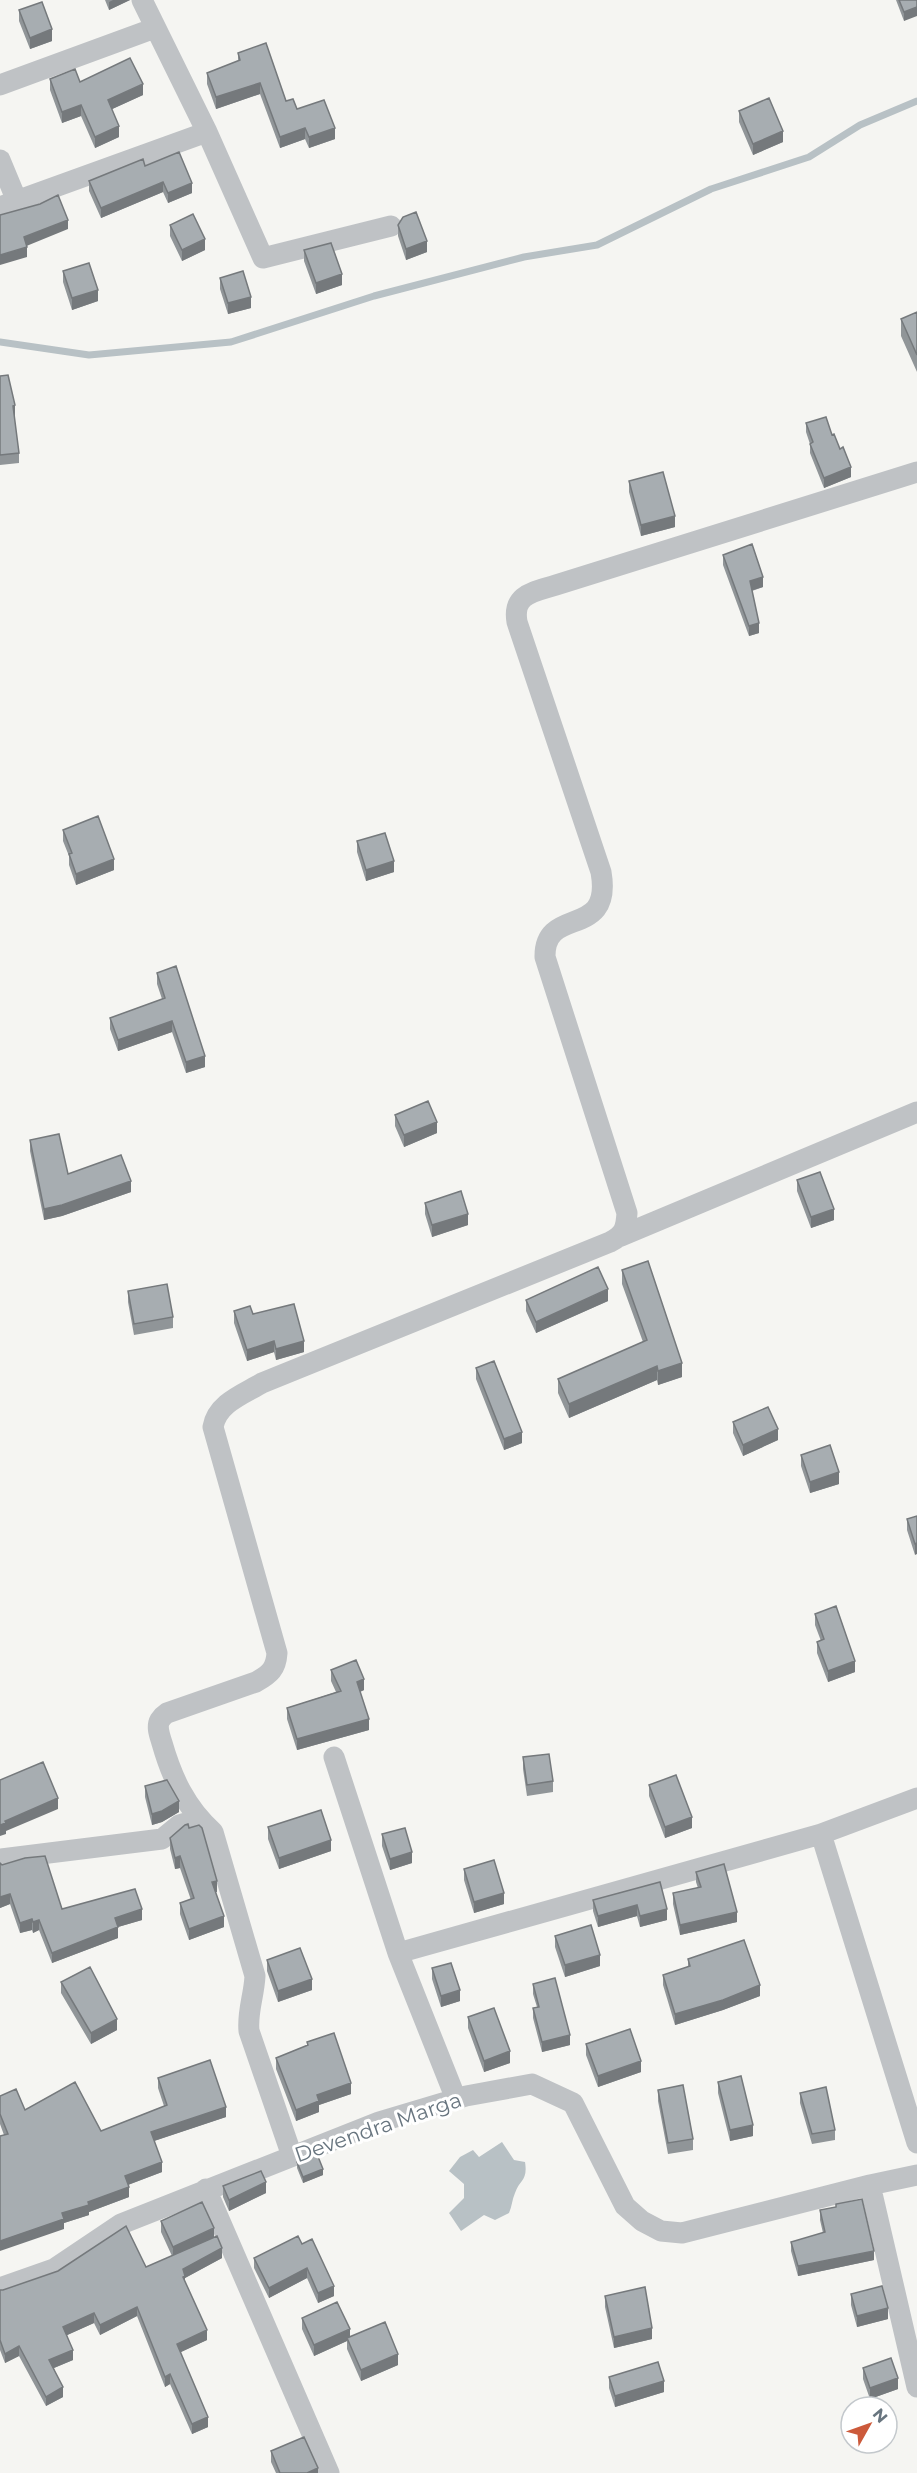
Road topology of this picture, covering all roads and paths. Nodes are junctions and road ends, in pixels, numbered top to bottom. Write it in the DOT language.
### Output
graph roads {
  1 [pos="142,0"];
  2 [pos="155,28"];
  3 [pos="0,85"];
  4 [pos="207,132"];
  5 [pos="0,160"];
  6 [pos="9,204"];
  7 [pos="391,226"];
  8 [pos="917,472"];
  9 [pos="917,1112"];
  10 [pos="621,1236"];
  11 [pos="334,1757"];
  12 [pos="917,1798"];
  13 [pos="199,1819"];
  14 [pos="821,1834"];
  15 [pos="0,1859"];
  16 [pos="398,1953"];
  17 [pos="456,2099"];
  18 [pos="917,2143"];
  19 [pos="292,2156"];
  20 [pos="917,2175"];
  21 [pos="870,2185"];
  22 [pos="206,2189"];
  23 [pos="0,2288"];
  24 [pos="917,2388"];
  25 [pos="328,2473"];
  1 -- 2 [label="street"];
  2 -- 3 [label="street"];
  2 -- 4 [label="street"];
  4 -- 6 [label="street"];
  4 -- 7 [label="street"];
  5 -- 6 [label="street"];
  8 -- 10 [label="street"];
  9 -- 10 [label="street"];
  10 -- 13 [label="street"];
  11 -- 16 [label="street"];
  12 -- 14 [label="street"];
  13 -- 15 [label="street"];
  13 -- 19 [label="street"];
  14 -- 16 [label="street"];
  14 -- 18 [label="street"];
  16 -- 17 [label="street"];
  17 -- 19 [label="street, Devendra Marga"];
  17 -- 21 [label="street, Devendra Marga"];
  19 -- 22 [label="street, Devendra Marga"];
  20 -- 21 [label="street, Devendra Marga"];
  21 -- 24 [label="street"];
  22 -- 23 [label="street, Devendra Marga"];
  22 -- 25 [label="street"];
}
